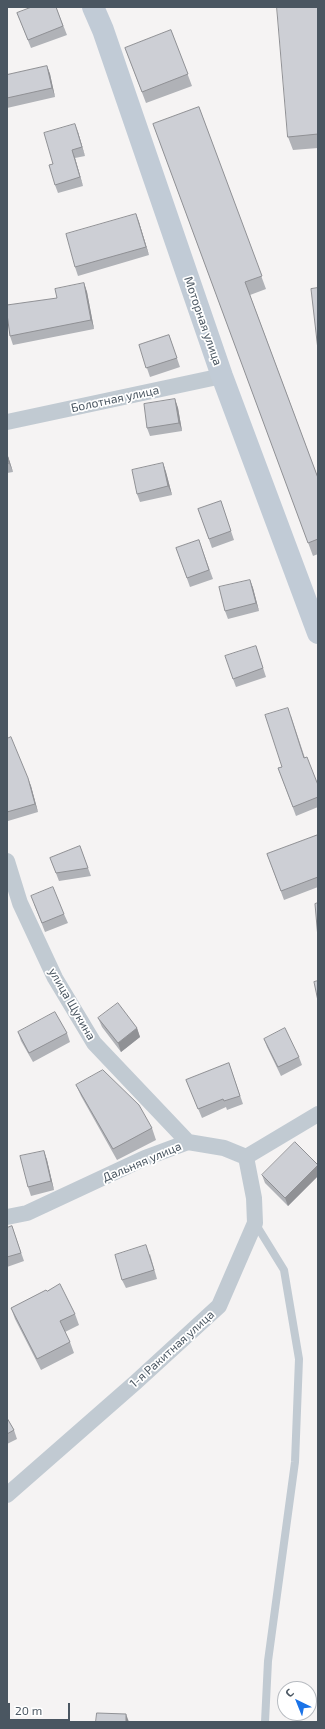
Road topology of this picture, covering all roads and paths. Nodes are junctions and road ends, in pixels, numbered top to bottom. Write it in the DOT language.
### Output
graph roads {
  1 [pos="93,7"];
  2 [pos="222,376"];
  3 [pos="7,422"];
  4 [pos="318,633"];
  5 [pos="7,861"];
  6 [pos="14,904"];
  7 [pos="318,1114"];
  8 [pos="188,1142"];
  9 [pos="246,1158"];
  10 [pos="7,1218"];
  11 [pos="255,1223"];
  12 [pos="7,1495"];
  13 [pos="266,1722"];
  1 -- 2 [label="street, Моторная улица"];
  2 -- 3 [label="street, Болотная улица"];
  2 -- 4 [label="street, Моторная улица"];
  5 -- 6 [label="street, улица Щукина"];
  6 -- 8 [label="street, улица Щукина"];
  7 -- 9 [label="street"];
  8 -- 9 [label="street, Дальняя улица"];
  8 -- 10 [label="street, Дальняя улица"];
  9 -- 11 [label="street, 1-я Ракитная улица"];
  11 -- 12 [label="street, 1-я Ракитная улица"];
  11 -- 13 [label="lane"];
}
